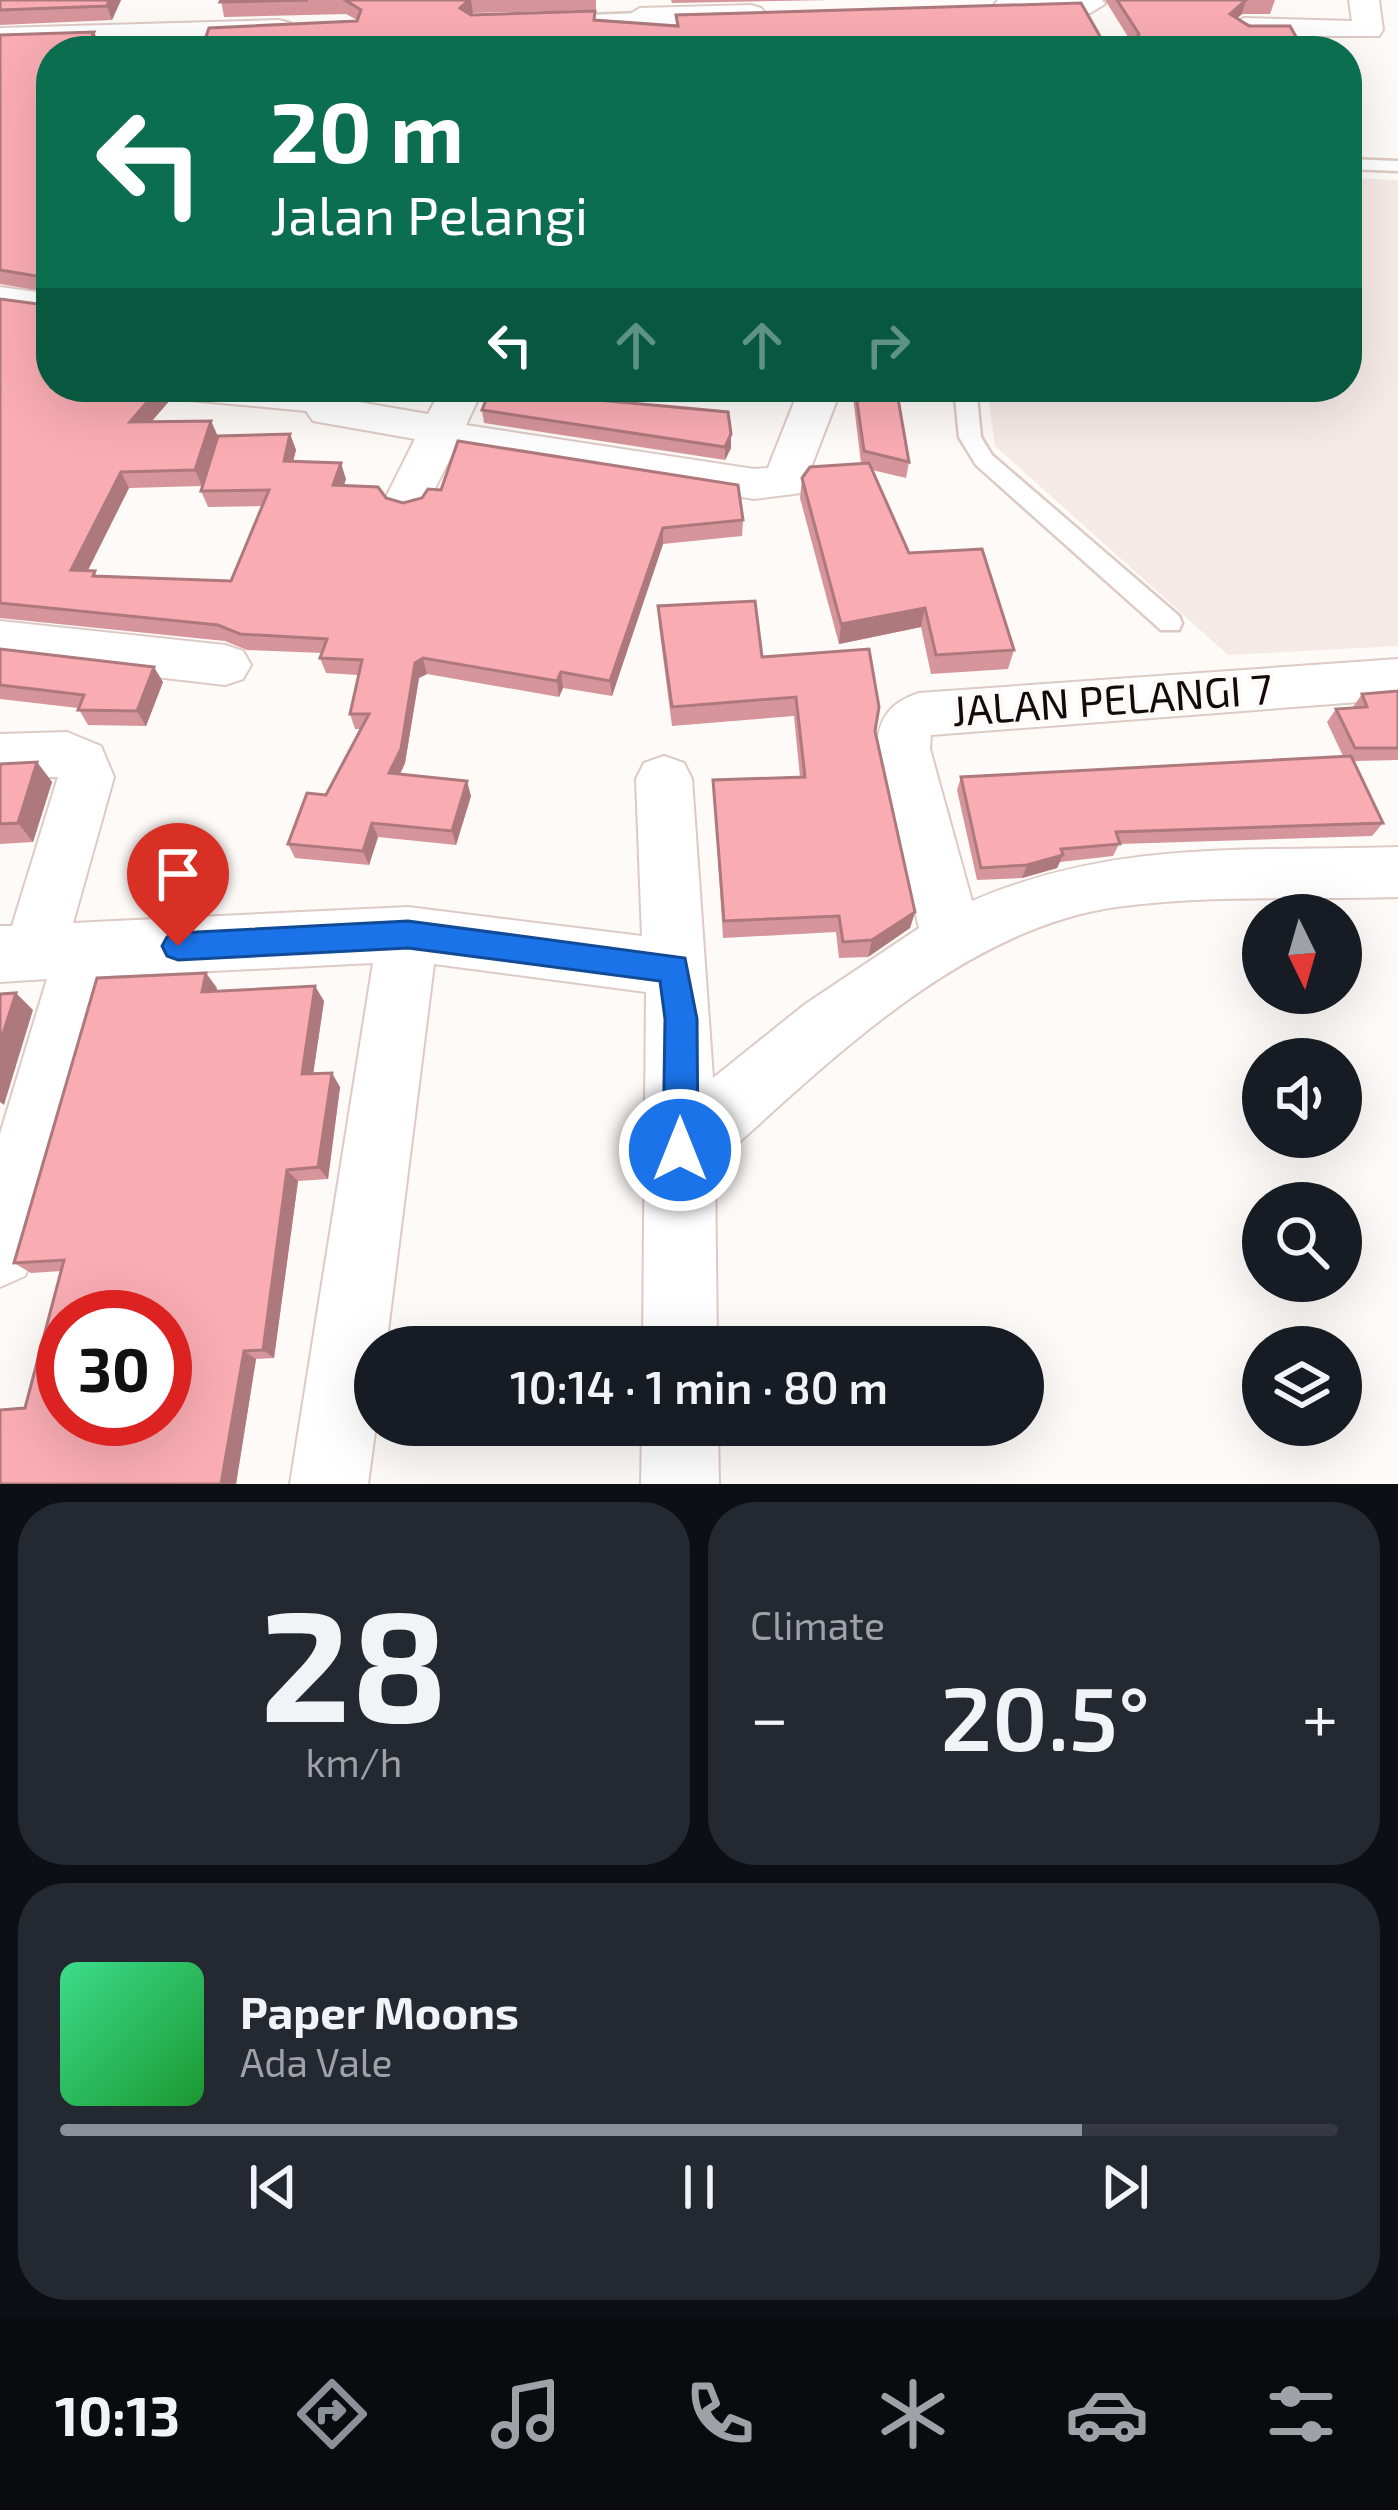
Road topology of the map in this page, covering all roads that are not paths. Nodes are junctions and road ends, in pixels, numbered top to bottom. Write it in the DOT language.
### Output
graph roads {
  1 [pos="209,0"];
  2 [pos="1364,0"];
  3 [pos="1089,2"];
  4 [pos="974,7"];
  5 [pos="788,13"];
  6 [pos="542,20"];
  7 [pos="1244,27"];
  8 [pos="303,28"];
  9 [pos="636,29"];
  10 [pos="1107,35"];
  11 [pos="196,36"];
  12 [pos="236,36"];
  13 [pos="0,38"];
  14 [pos="36,39"];
  15 [pos="1362,165"];
  16 [pos="1398,166"];
  17 [pos="0,299"];
  18 [pos="36,303"];
  19 [pos="326,402"];
  20 [pos="456,402"];
  21 [pos="815,402"];
  22 [pos="967,402"];
  23 [pos="440,435"];
  24 [pos="408,499"];
  25 [pos="1170,623"];
  26 [pos="0,640"];
  27 [pos="225,665"];
  28 [pos="1398,679"];
  29 [pos="0,756"];
  30 [pos="664,779"];
  31 [pos="1398,872"];
  32 [pos="408,934"];
  33 [pos="952,938"];
  34 [pos="40,952"];
  35 [pos="657,966"];
  36 [pos="680,1150"];
  37 [pos="0,1251"];
  38 [pos="680,1326"];
  39 [pos="680,1446"];
  40 [pos="329,1484"];
  41 [pos="680,1484"];
  1 -- 11 [label="street"];
  2 -- 7 [label="street"];
  3 -- 4 [label="street"];
  3 -- 10 [label="street"];
  5 -- 9 [label="street"];
  6 -- 9 [label="lane"];
  8 -- 12 [label="street"];
  13 -- 14 [label="street"];
  15 -- 16 [label="lane"];
  17 -- 18 [label="street"];
  19 -- 23 [label="street"];
  20 -- 23 [label="street"];
  21 -- 23 [label="street"];
  22 -- 25 [label="lane"];
  23 -- 24 [label="street"];
  26 -- 27 [label="street"];
  28 -- 33 [label="street, JALAN PELANGI 7"];
  29 -- 34 [label="street"];
  30 -- 35 [label="street"];
  31 -- 33 [label="street"];
  32 -- 34 [label="street"];
  32 -- 35 [label="street"];
  32 -- 40 [label="street"];
  33 -- 36 [label="street"];
  34 -- 37 [label="street"];
  35 -- 36 [label="street"];
  36 -- 38 [label="street"];
  39 -- 41 [label="street"];
}
